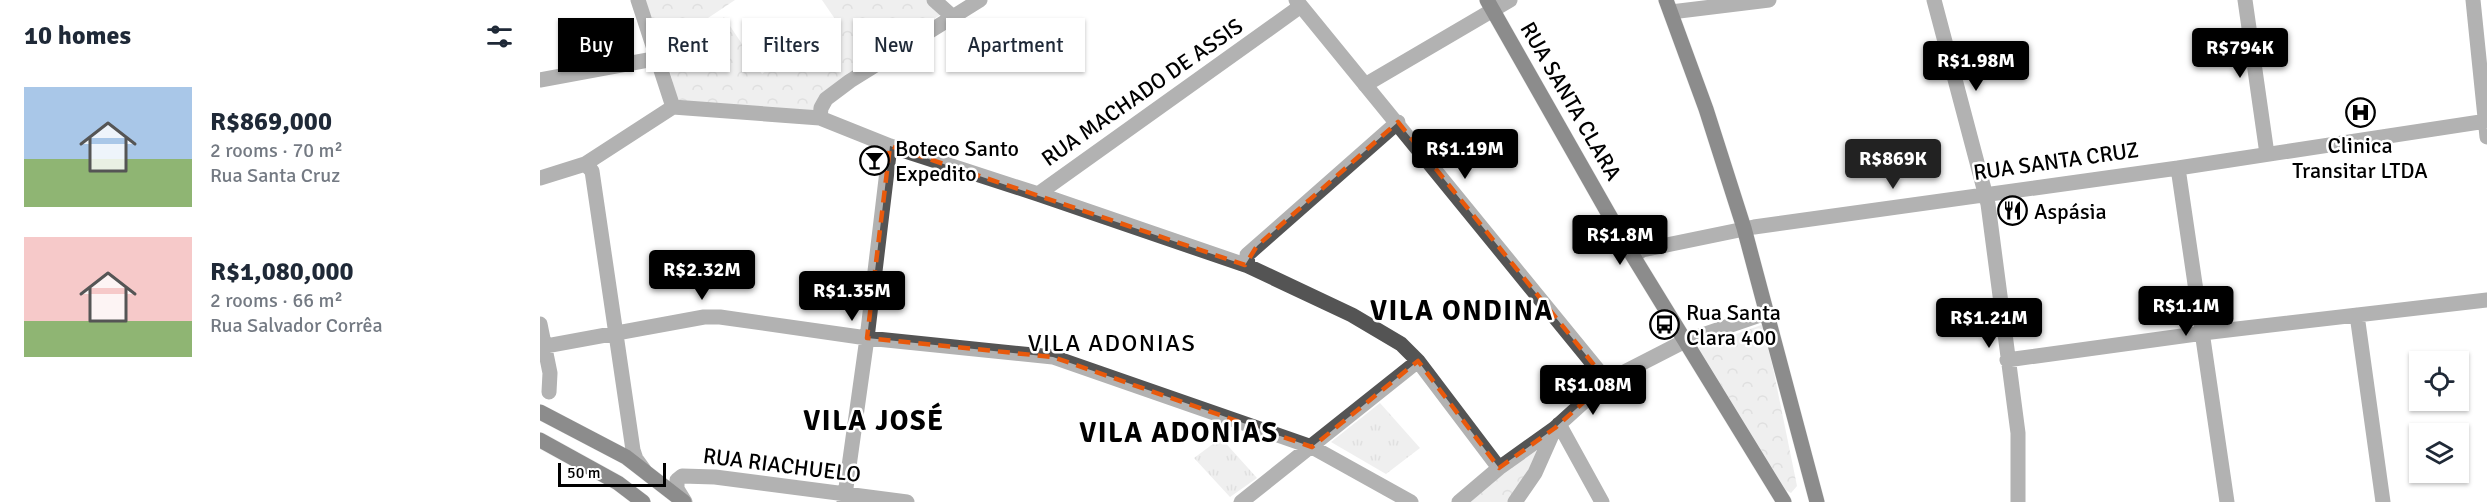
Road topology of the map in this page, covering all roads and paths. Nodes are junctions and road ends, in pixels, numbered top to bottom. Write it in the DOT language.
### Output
graph roads {
  1 [pos="638,0"];
  2 [pos="934,0"];
  3 [pos="980,0"];
  4 [pos="1510,0"];
  5 [pos="1690,0"];
  6 [pos="1769,0"];
  7 [pos="1934,0"];
  8 [pos="2245,0"];
  9 [pos="2473,0"];
  10 [pos="1299,3"];
  11 [pos="1490,5"];
  12 [pos="1669,6"];
  13 [pos="1705,8"];
  14 [pos="953,17"];
  15 [pos="646,23"];
  16 [pos="646,60"];
  17 [pos="662,72"];
  18 [pos="540,80"];
  19 [pos="1365,85"];
  20 [pos="673,107"];
  21 [pos="820,118"];
  22 [pos="2486,121"];
  23 [pos="1398,123"];
  24 [pos="2487,137"];
  25 [pos="890,146"];
  26 [pos="2267,154"];
  27 [pos="585,165"];
  28 [pos="2178,168"];
  29 [pos="540,178"];
  30 [pos="1985,193"];
  31 [pos="1038,194"];
  32 [pos="1744,228"];
  33 [pos="1634,256"];
  34 [pos="1248,266"];
  35 [pos="2487,300"];
  36 [pos="2357,315"];
  37 [pos="1767,316"];
  38 [pos="540,324"];
  39 [pos="617,333"];
  40 [pos="2202,333"];
  41 [pos="867,338"];
  42 [pos="1687,345"];
  43 [pos="543,347"];
  44 [pos="2007,360"];
  45 [pos="1418,361"];
  46 [pos="1607,381"];
  47 [pos="549,392"];
  48 [pos="540,412"];
  49 [pos="1557,426"];
  50 [pos="540,440"];
  51 [pos="1312,447"];
  52 [pos="1540,447"];
  53 [pos="1499,468"];
  54 [pos="646,472"];
  55 [pos="844,498"];
  56 [pos="644,502"];
  57 [pos="685,502"];
  58 [pos="907,502"];
  59 [pos="1241,502"];
  60 [pos="1411,502"];
  61 [pos="1459,502"];
  62 [pos="1515,502"];
  63 [pos="1602,502"];
  64 [pos="1784,502"];
  65 [pos="1817,502"];
  66 [pos="2018,502"];
  67 [pos="2227,502"];
  68 [pos="2383,502"];
  1 -- 15 [label="street"];
  2 -- 14 [label="street"];
  3 -- 14 [label="street"];
  4 -- 11 [label="street"];
  5 -- 13 [label="street"];
  6 -- 13 [label="street"];
  7 -- 30 [label="street"];
  8 -- 26 [label="street"];
  9 -- 22 [label="street"];
  10 -- 19 [label="street"];
  10 -- 31 [label="street, RUA MACHADO DE ASSIS"];
  11 -- 19 [label="street"];
  11 -- 33 [label="main road, RUA SANTA CLARA"];
  12 -- 13 [label="street"];
  12 -- 32 [label="main road"];
  14 -- 21 [label="street"];
  16 -- 18 [label="street"];
  17 -- 20 [label="street"];
  19 -- 23 [label="street"];
  20 -- 21 [label="street"];
  20 -- 27 [label="street"];
  21 -- 25 [label="street"];
  22 -- 24 [label="street"];
  22 -- 26 [label="street, RUA SANTA CRUZ"];
  23 -- 34 [label="street"];
  23 -- 46 [label="street"];
  25 -- 31 [label="street"];
  25 -- 41 [label="street"];
  26 -- 28 [label="street, RUA SANTA CRUZ"];
  27 -- 29 [label="street"];
  27 -- 39 [label="street"];
  28 -- 30 [label="street, RUA SANTA CRUZ"];
  28 -- 40 [label="street"];
  30 -- 32 [label="street, RUA SANTA CRUZ"];
  30 -- 44 [label="street"];
  31 -- 34 [label="street"];
  32 -- 33 [label="street, RUA SANTA CRUZ"];
  32 -- 37 [label="main road"];
  33 -- 42 [label="main road, RUA SANTA CLARA"];
  34 -- 45 [label="street"];
  35 -- 36 [label="street"];
  36 -- 40 [label="street"];
  36 -- 68 [label="street"];
  37 -- 42 [label="street"];
  37 -- 65 [label="main road"];
  38 -- 43 [label="street"];
  39 -- 41 [label="street"];
  39 -- 43 [label="street"];
  39 -- 54 [label="street"];
  40 -- 44 [label="street"];
  40 -- 67 [label="street"];
  41 -- 51 [label="street"];
  41 -- 55 [label="street"];
  42 -- 46 [label="street"];
  42 -- 64 [label="main road, RUA SANTA CLARA"];
  43 -- 47 [label="street"];
  44 -- 66 [label="street"];
  45 -- 51 [label="street"];
  45 -- 53 [label="street"];
  46 -- 49 [label="street"];
  48 -- 54 [label="main road"];
  49 -- 52 [label="street"];
  49 -- 63 [label="street"];
  50 -- 56 [label="main road"];
  51 -- 59 [label="street"];
  51 -- 60 [label="street"];
  52 -- 53 [label="street"];
  52 -- 62 [label="street"];
  53 -- 61 [label="street"];
  54 -- 57 [label="main road"];
  55 -- 57 [label="street, RUA RIACHUELO"];
  55 -- 58 [label="street, RUA RIACHUELO"];
}
